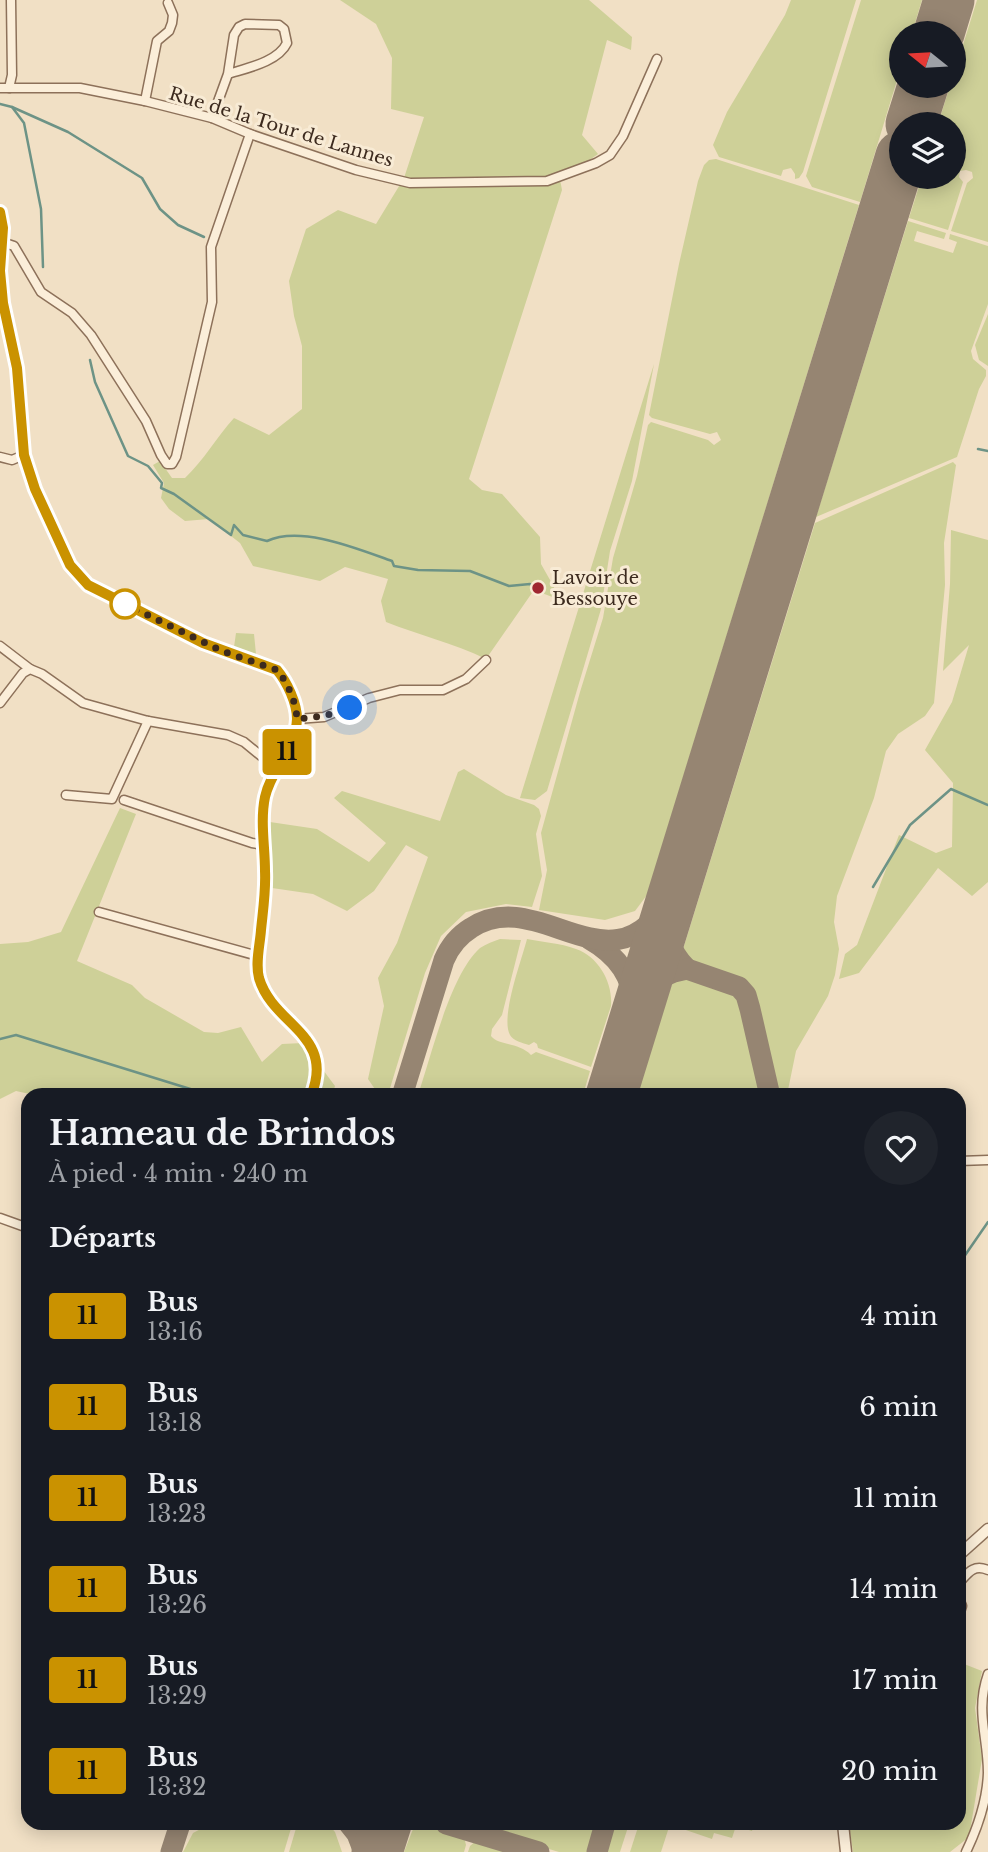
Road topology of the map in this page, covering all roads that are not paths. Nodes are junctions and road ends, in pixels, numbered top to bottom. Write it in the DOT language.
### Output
graph roads {
  1 [pos="11,0"];
  2 [pos="168,4"];
  3 [pos="657,59"];
  4 [pos="228,74"];
  5 [pos="4,88"];
  6 [pos="145,101"];
  7 [pos="212,118"];
  8 [pos="250,134"];
  9 [pos="0,212"];
  10 [pos="2,242"];
  11 [pos="24,455"];
  12 [pos="0,457"];
  13 [pos="0,646"];
  14 [pos="486,660"];
  15 [pos="30,669"];
  16 [pos="0,703"];
  17 [pos="297,719"];
  18 [pos="148,721"];
  19 [pos="277,769"];
  20 [pos="66,795"];
  21 [pos="124,800"];
  22 [pos="264,845"];
  23 [pos="99,912"];
  24 [pos="258,956"];
  25 [pos="313,1088"];
  26 [pos="988,1160"];
  27 [pos="966,1161"];
  28 [pos="0,1217"];
  29 [pos="21,1225"];
  30 [pos="988,1529"];
  31 [pos="966,1549"];
  32 [pos="988,1570"];
  33 [pos="966,1575"];
  34 [pos="988,1674"];
  35 [pos="987,1749"];
  36 [pos="844,1830"];
  37 [pos="846,1852"];
  38 [pos="966,1852"];
  1 -- 5 [label="street"];
  2 -- 6 [label="street"];
  3 -- 8 [label="street, Rue de la Tour de Lannes"];
  4 -- 4 [label="street"];
  4 -- 7 [label="street"];
  5 -- 6 [label="street, Rue de la Tour de Lannes"];
  6 -- 7 [label="street, Rue de la Tour de Lannes"];
  7 -- 8 [label="street, Rue de la Tour de Lannes"];
  8 -- 10 [label="street"];
  9 -- 10 [label="street"];
  10 -- 11 [label="street"];
  11 -- 12 [label="street"];
  11 -- 17 [label="street"];
  13 -- 15 [label="street"];
  14 -- 17 [label="street"];
  15 -- 16 [label="street"];
  15 -- 18 [label="street"];
  17 -- 19 [label="street"];
  18 -- 19 [label="street"];
  18 -- 20 [label="street"];
  19 -- 22 [label="street"];
  21 -- 22 [label="street"];
  22 -- 24 [label="street"];
  23 -- 24 [label="street"];
  24 -- 25 [label="street"];
  26 -- 27 [label="street"];
  28 -- 29 [label="street"];
  30 -- 31 [label="street"];
  32 -- 33 [label="street"];
  34 -- 35 [label="street"];
  35 -- 38 [label="street"];
  36 -- 37 [label="street"];
}
